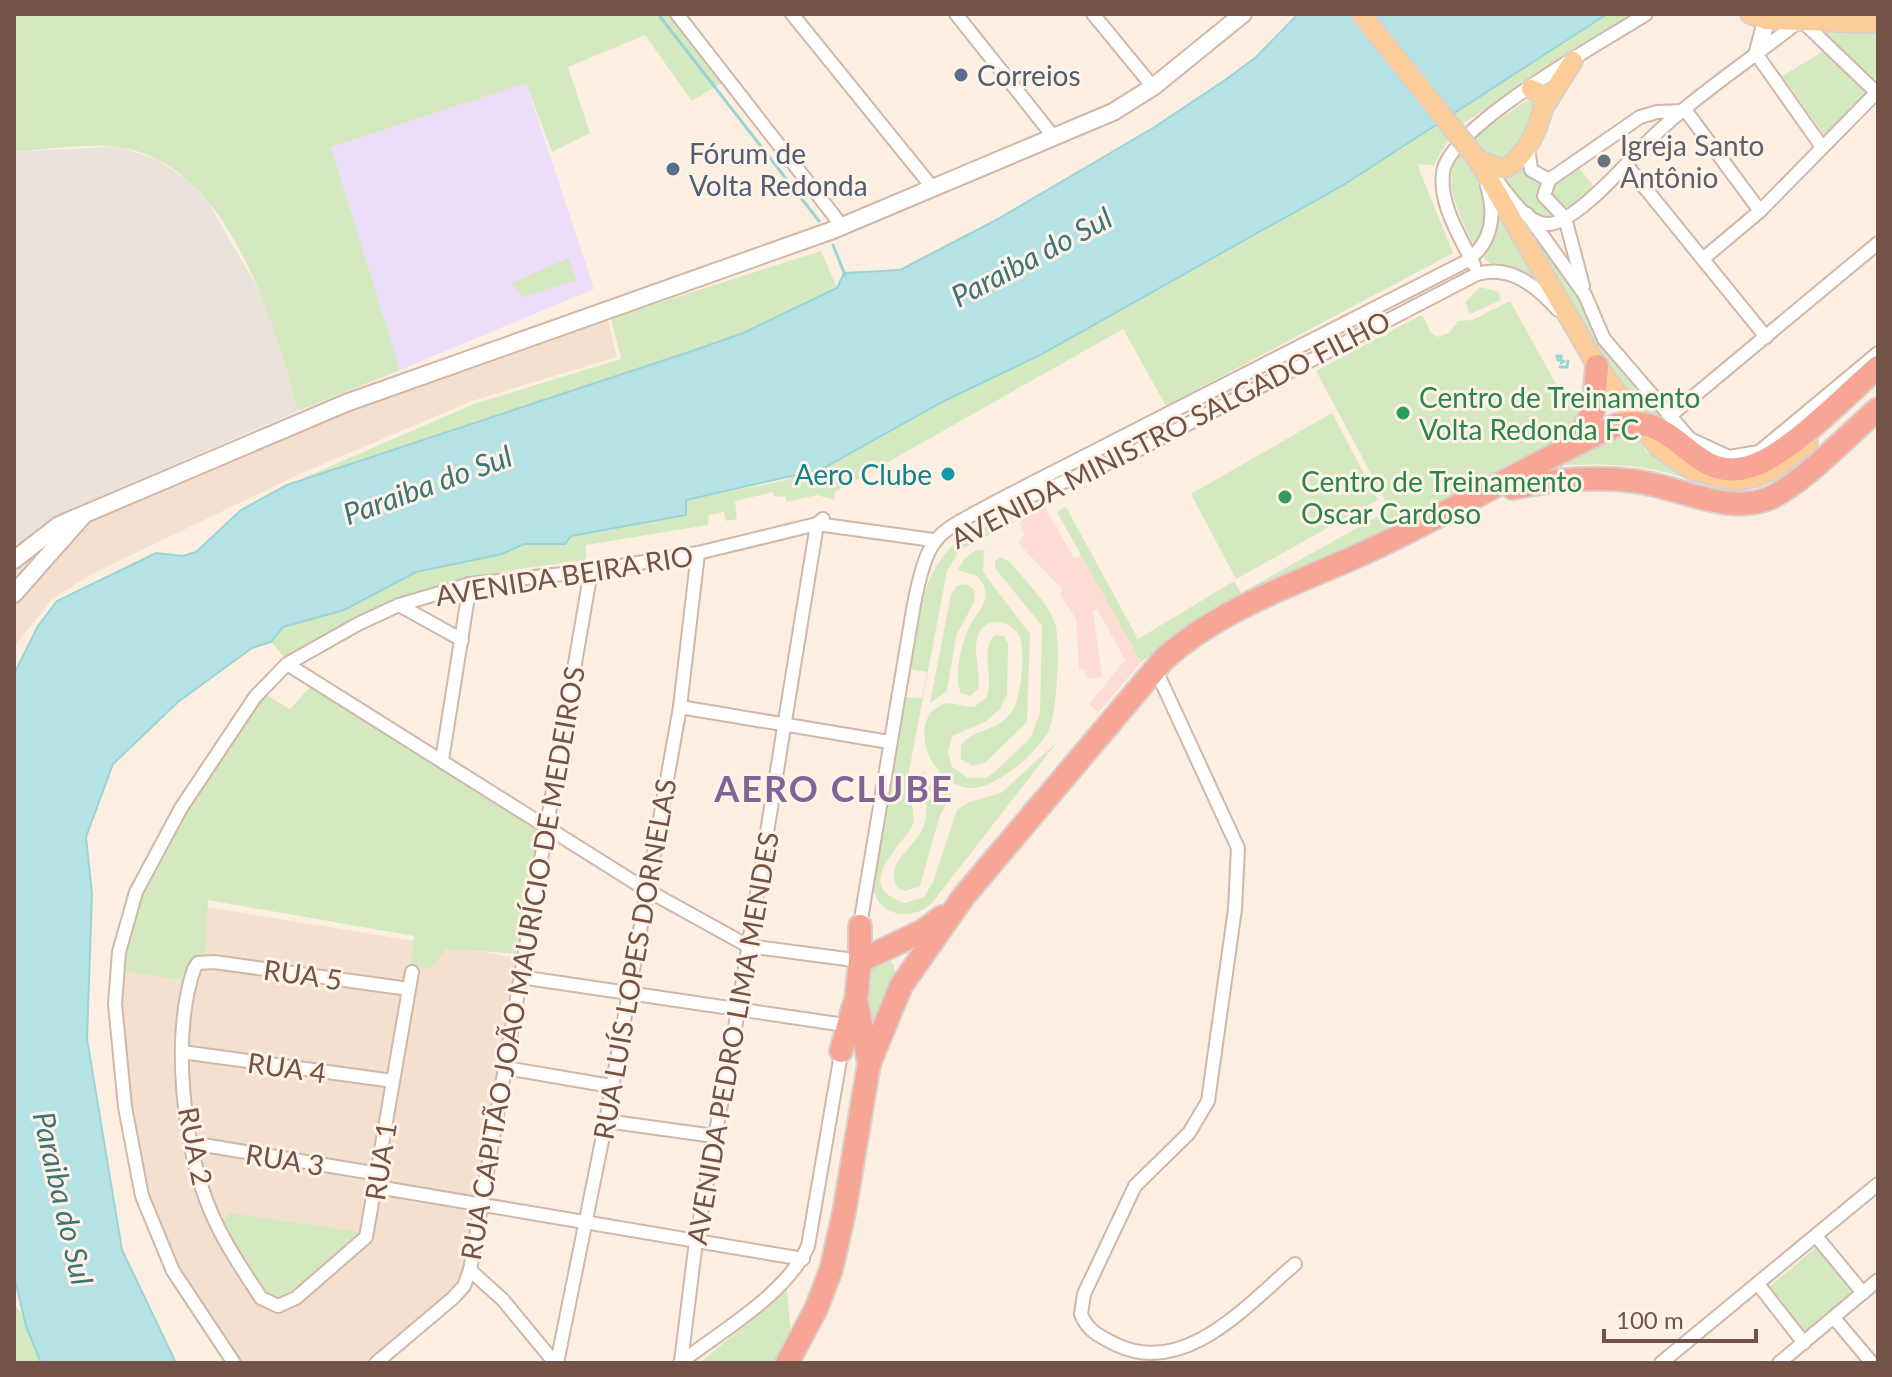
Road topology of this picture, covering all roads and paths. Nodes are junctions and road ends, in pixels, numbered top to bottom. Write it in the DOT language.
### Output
graph roads {
  1 [pos="677,14"];
  2 [pos="792,14"];
  3 [pos="956,14"];
  4 [pos="1093,14"];
  5 [pos="1361,14"];
  6 [pos="1646,14"];
  7 [pos="1761,16"];
  8 [pos="1231,18"];
  9 [pos="1799,19"];
  10 [pos="1873,20"];
  11 [pos="1757,55"];
  12 [pos="1573,61"];
  13 [pos="1153,87"];
  14 [pos="1531,89"];
  15 [pos="1877,92"];
  16 [pos="1544,107"];
  17 [pos="1686,111"];
  18 [pos="1053,136"];
  19 [pos="1528,142"];
  20 [pos="1822,147"];
  21 [pos="1482,167"];
  22 [pos="1628,167"];
  23 [pos="1549,180"];
  24 [pos="932,187"];
  25 [pos="1760,211"];
  26 [pos="1527,214"];
  27 [pos="1565,218"];
  28 [pos="837,228"];
  29 [pos="1878,243"];
  30 [pos="1471,258"];
  31 [pos="1704,258"];
  32 [pos="1477,274"];
  33 [pos="1585,295"];
  34 [pos="1576,330"];
  35 [pos="1766,337"];
  36 [pos="1878,353"];
  37 [pos="1597,366"];
  38 [pos="1878,367"];
  39 [pos="1878,383"];
  40 [pos="1878,409"];
  41 [pos="1670,416"];
  42 [pos="1639,423"];
  43 [pos="1569,450"];
  44 [pos="1828,451"];
  45 [pos="1480,495"];
  46 [pos="83,515"];
  47 [pos="822,520"];
  48 [pos="908,538"];
  49 [pos="933,540"];
  50 [pos="698,553"];
  51 [pos="926,554"];
  52 [pos="14,560"];
  53 [pos="591,571"];
  54 [pos="470,584"];
  55 [pos="14,594"];
  56 [pos="399,605"];
  57 [pos="462,640"];
  58 [pos="287,664"];
  59 [pos="1155,668"];
  60 [pos="680,707"];
  61 [pos="786,724"];
  62 [pos="889,742"];
  63 [pos="442,760"];
  64 [pos="545,824"];
  65 [pos="645,889"];
  66 [pos="964,896"];
  67 [pos="860,926"];
  68 [pos="748,946"];
  69 [pos="865,958"];
  70 [pos="198,963"];
  71 [pos="412,972"];
  72 [pos="520,977"];
  73 [pos="901,986"];
  74 [pos="409,989"];
  75 [pos="627,994"];
  76 [pos="856,1000"];
  77 [pos="738,1011"];
  78 [pos="845,1025"];
  79 [pos="841,1051"];
  80 [pos="182,1052"];
  81 [pos="869,1064"];
  82 [pos="506,1068"];
  83 [pos="393,1081"];
  84 [pos="611,1086"];
  85 [pos="606,1121"];
  86 [pos="714,1136"];
  87 [pos="191,1143"];
  88 [pos="378,1180"];
  89 [pos="1878,1184"];
  90 [pos="480,1202"];
  91 [pos="587,1220"];
  92 [pos="1816,1236"];
  93 [pos="696,1241"];
  94 [pos="803,1259"];
  95 [pos="1295,1264"];
  96 [pos="470,1270"];
  97 [pos="1878,1280"];
  98 [pos="1758,1284"];
  99 [pos="1863,1293"];
  100 [pos="278,1306"];
  101 [pos="1834,1318"];
  102 [pos="1804,1343"];
  103 [pos="234,1363"];
  104 [pos="376,1363"];
  105 [pos="556,1363"];
  106 [pos="681,1363"];
  107 [pos="787,1363"];
  108 [pos="1661,1363"];
  109 [pos="1779,1363"];
  110 [pos="1872,1363"];
  1 -- 28 [label="street"];
  2 -- 24 [label="street"];
  3 -- 18 [label="street"];
  4 -- 13 [label="street"];
  5 -- 21 [label="main road, bridge"];
  6 -- 12 [label="street"];
  7 -- 9 [label="main road"];
  7 -- 11 [label="street"];
  8 -- 13 [label="street"];
  9 -- 10 [label="main road"];
  9 -- 11 [label="street"];
  9 -- 15 [label="street"];
  11 -- 17 [label="street"];
  11 -- 20 [label="street"];
  12 -- 14 [label="street"];
  12 -- 16 [label="main road"];
  13 -- 18 [label="street"];
  14 -- 16 [label="main road"];
  14 -- 30 [label="street"];
  15 -- 20 [label="street"];
  16 -- 19 [label="main road"];
  17 -- 22 [label="street"];
  17 -- 23 [label="street"];
  17 -- 25 [label="street"];
  18 -- 24 [label="street"];
  19 -- 21 [label="main road"];
  19 -- 23 [label="street"];
  20 -- 25 [label="street"];
  21 -- 26 [label="street"];
  21 -- 30 [label="street"];
  21 -- 34 [label="main road"];
  22 -- 27 [label="street"];
  22 -- 31 [label="street"];
  23 -- 27 [label="street"];
  24 -- 28 [label="street"];
  25 -- 31 [label="street"];
  26 -- 27 [label="street"];
  26 -- 33 [label="street"];
  27 -- 33 [label="street"];
  28 -- 46 [label="street"];
  29 -- 35 [label="street"];
  30 -- 32 [label="street"];
  30 -- 49 [label="street, AVENIDA MINISTRO SALGADO FILHO"];
  31 -- 35 [label="street"];
  32 -- 34 [label="street"];
  32 -- 51 [label="street, AVENIDA MINISTRO SALGADO FILHO"];
  33 -- 41 [label="street"];
  34 -- 37 [label="main road"];
  35 -- 41 [label="street"];
  36 -- 41 [label="street"];
  37 -- 42 [label="main road"];
  37 -- 43 [label="highway"];
  38 -- 42 [label="highway"];
  39 -- 42 [label="main road"];
  39 -- 44 [label="highway"];
  40 -- 44 [label="highway"];
  42 -- 43 [label="highway"];
  43 -- 45 [label="highway"];
  44 -- 45 [label="highway"];
  45 -- 59 [label="highway"];
  46 -- 52 [label="street"];
  46 -- 55 [label="street"];
  47 -- 48 [label="street, AVENIDA BEIRA RIO"];
  47 -- 50 [label="street, AVENIDA BEIRA RIO"];
  47 -- 61 [label="street, AVENIDA PEDRO LIMA MENDES"];
  48 -- 49 [label="street, AVENIDA BEIRA RIO"];
  48 -- 51 [label="street"];
  49 -- 51 [label="street, AVENIDA MINISTRO SALGADO FILHO"];
  50 -- 53 [label="street, AVENIDA BEIRA RIO"];
  50 -- 60 [label="street, RUA LUÍS LOPES DORNELAS"];
  51 -- 62 [label="street, AVENIDA MINISTRO SALGADO FILHO"];
  53 -- 54 [label="street, AVENIDA BEIRA RIO"];
  53 -- 64 [label="street, RUA CAPITÃO JOÃO MAURÍCIO DE MEDEIROS"];
  54 -- 56 [label="street, AVENIDA BEIRA RIO"];
  54 -- 57 [label="street"];
  56 -- 57 [label="street"];
  56 -- 58 [label="street, AVENIDA BEIRA RIO"];
  57 -- 63 [label="street"];
  58 -- 63 [label="street"];
  58 -- 103 [label="street, AVENIDA BEIRA RIO"];
  59 -- 66 [label="highway"];
  59 -- 95 [label="street"];
  60 -- 61 [label="street"];
  60 -- 65 [label="street, RUA LUÍS LOPES DORNELAS"];
  61 -- 62 [label="street"];
  61 -- 68 [label="street, AVENIDA PEDRO LIMA MENDES"];
  62 -- 67 [label="street, AVENIDA MINISTRO SALGADO FILHO"];
  63 -- 64 [label="street"];
  64 -- 65 [label="street"];
  64 -- 72 [label="street, RUA CAPITÃO JOÃO MAURÍCIO DE MEDEIROS"];
  65 -- 68 [label="street"];
  65 -- 75 [label="street, RUA LUÍS LOPES DORNELAS"];
  66 -- 69 [label="highway"];
  66 -- 73 [label="highway"];
  67 -- 69 [label="highway"];
  68 -- 69 [label="street"];
  68 -- 77 [label="street, AVENIDA PEDRO LIMA MENDES"];
  69 -- 73 [label="highway"];
  69 -- 76 [label="highway"];
  69 -- 78 [label="street"];
  70 -- 74 [label="street, RUA 5"];
  70 -- 80 [label="street, RUA 2"];
  71 -- 74 [label="street, RUA 1"];
  72 -- 75 [label="street"];
  72 -- 82 [label="street, RUA CAPITÃO JOÃO MAURÍCIO DE MEDEIROS"];
  73 -- 81 [label="highway"];
  74 -- 83 [label="street, RUA 1"];
  75 -- 77 [label="street"];
  75 -- 84 [label="street, RUA LUÍS LOPES DORNELAS"];
  76 -- 79 [label="highway"];
  76 -- 81 [label="highway"];
  77 -- 78 [label="street"];
  77 -- 86 [label="street, AVENIDA PEDRO LIMA MENDES"];
  78 -- 79 [label="street"];
  79 -- 94 [label="street"];
  80 -- 83 [label="street, RUA 4"];
  80 -- 87 [label="street, RUA 2"];
  81 -- 107 [label="highway"];
  82 -- 84 [label="street"];
  82 -- 90 [label="street, RUA CAPITÃO JOÃO MAURÍCIO DE MEDEIROS"];
  83 -- 88 [label="street, RUA 1"];
  84 -- 85 [label="street, RUA LUÍS LOPES DORNELAS"];
  85 -- 86 [label="street"];
  85 -- 91 [label="street, RUA LUÍS LOPES DORNELAS"];
  86 -- 93 [label="street, AVENIDA PEDRO LIMA MENDES"];
  87 -- 88 [label="street, RUA 3"];
  87 -- 100 [label="street, RUA 2"];
  88 -- 90 [label="street, RUA 3"];
  88 -- 100 [label="street, RUA 1"];
  89 -- 92 [label="street"];
  90 -- 91 [label="street, RUA 3"];
  90 -- 96 [label="street, RUA CAPITÃO JOÃO MAURÍCIO DE MEDEIROS"];
  91 -- 93 [label="street, RUA 3"];
  91 -- 105 [label="street, RUA LUÍS LOPES DORNELAS"];
  92 -- 98 [label="street"];
  92 -- 99 [label="street"];
  93 -- 94 [label="street, RUA 3"];
  93 -- 106 [label="street, AVENIDA PEDRO LIMA MENDES"];
  94 -- 106 [label="street"];
  96 -- 104 [label="street, RUA CAPITÃO JOÃO MAURÍCIO DE MEDEIROS"];
  96 -- 105 [label="street"];
  97 -- 99 [label="street"];
  98 -- 102 [label="street"];
  98 -- 108 [label="street"];
  99 -- 101 [label="street"];
  101 -- 102 [label="street"];
  101 -- 110 [label="street"];
  102 -- 109 [label="street"];
}
